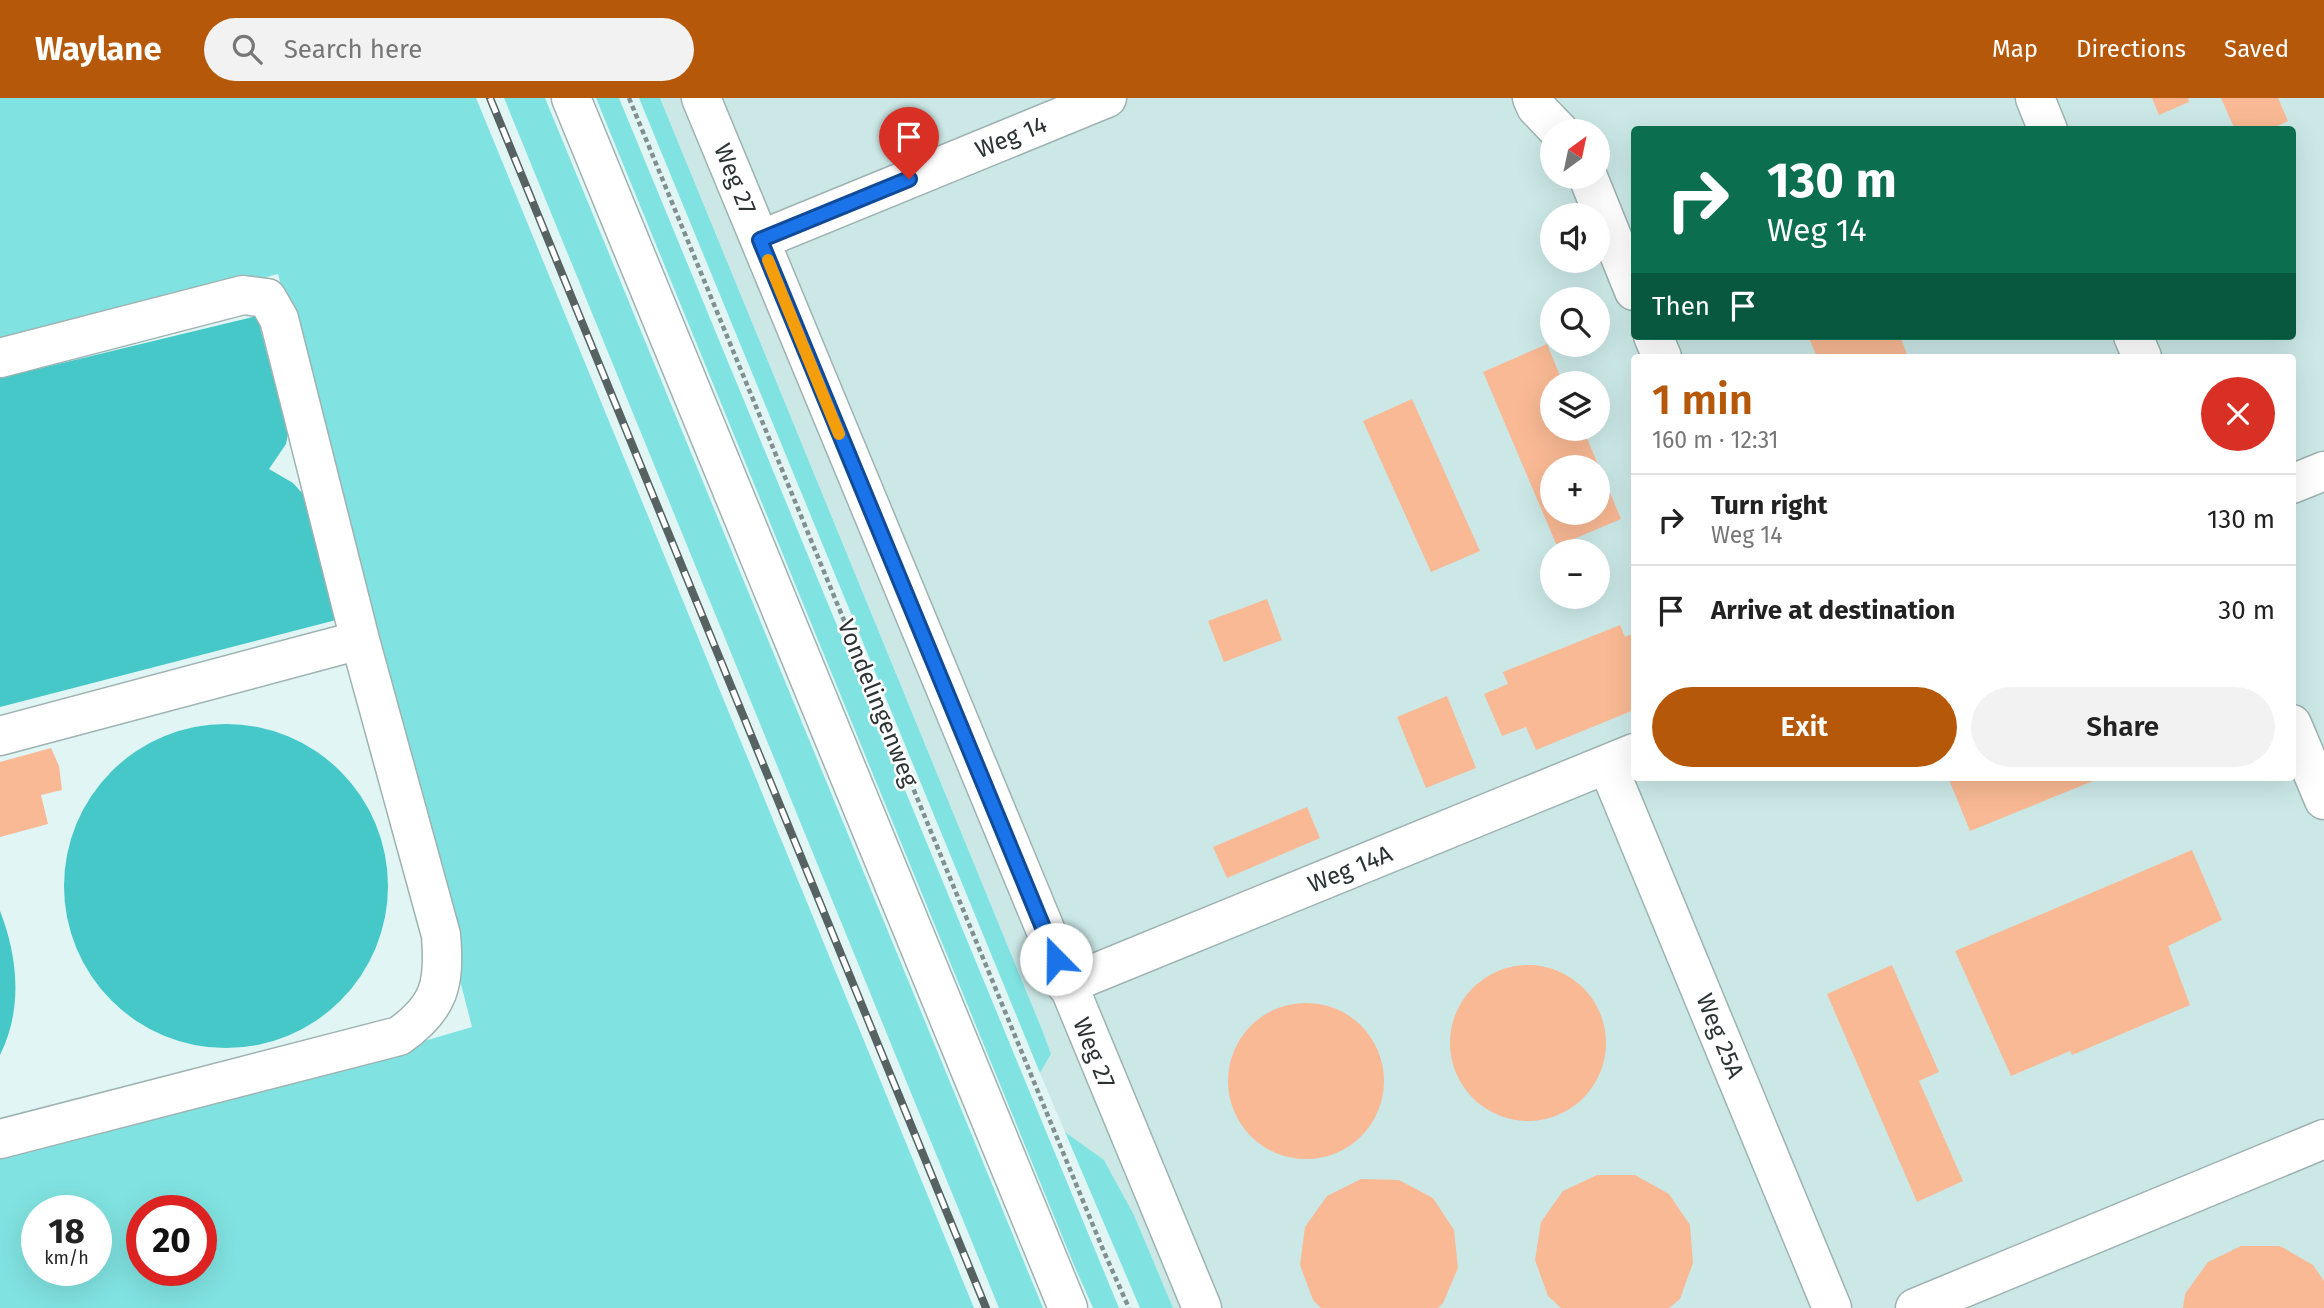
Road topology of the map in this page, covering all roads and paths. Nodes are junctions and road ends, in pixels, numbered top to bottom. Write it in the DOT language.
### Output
graph roads {
  1 [pos="571,98"];
  2 [pos="629,98"];
  3 [pos="701,98"];
  4 [pos="1107,98"];
  5 [pos="1532,98"];
  6 [pos="2035,98"];
  7 [pos="1548,119"];
  8 [pos="2046,126"];
  9 [pos="1593,189"];
  10 [pos="760,240"];
  11 [pos="1631,284"];
  12 [pos="0,358"];
  13 [pos="2324,471"];
  14 [pos="2296,482"];
  15 [pos="360,640"];
  16 [pos="2296,734"];
  17 [pos="0,736"];
  18 [pos="1621,758"];
  19 [pos="2324,800"];
  20 [pos="1066,985"];
  21 [pos="0,1139"];
  22 [pos="2324,1139"];
  23 [pos="1068,1308"];
  24 [pos="1129,1308"];
  25 [pos="1202,1308"];
  26 [pos="1832,1308"];
  27 [pos="1915,1308"];
  1 -- 23 [label="street"];
  2 -- 24 [label="path, Vondelingenweg"];
  3 -- 10 [label="street, Weg 27"];
  4 -- 10 [label="street, Weg 14"];
  5 -- 7 [label="street"];
  6 -- 8 [label="street"];
  9 -- 11 [label="street"];
  10 -- 20 [label="street, Weg 27"];
  12 -- 15 [label="street"];
  13 -- 14 [label="street"];
  15 -- 17 [label="street"];
  15 -- 21 [label="street"];
  16 -- 19 [label="street"];
  18 -- 20 [label="street, Weg 14A"];
  18 -- 26 [label="street, Weg 25A"];
  20 -- 25 [label="street, Weg 27"];
  22 -- 27 [label="street"];
}
